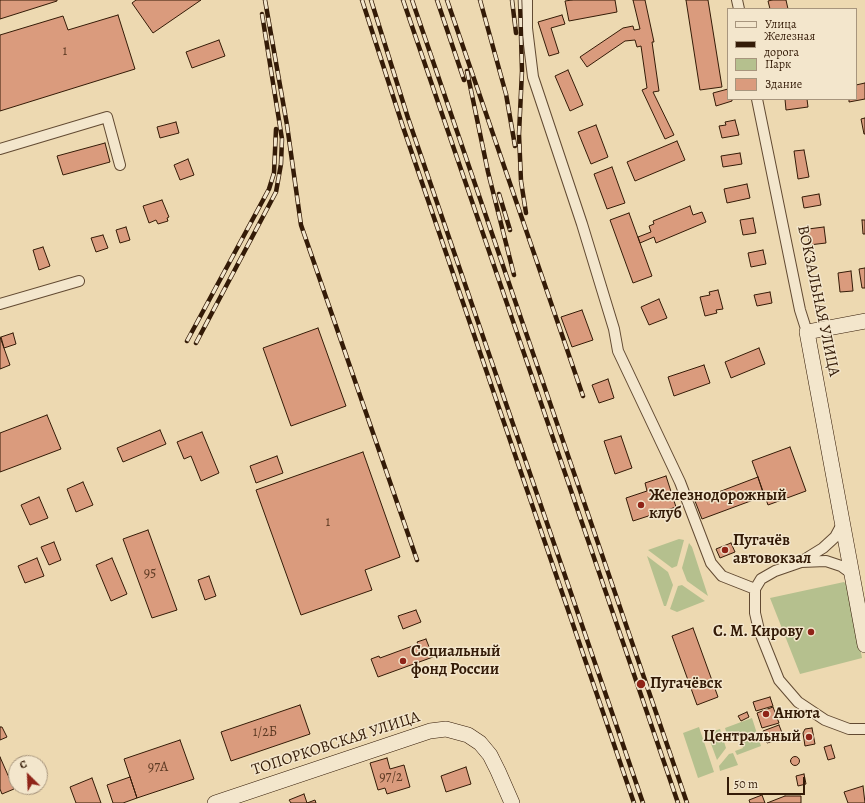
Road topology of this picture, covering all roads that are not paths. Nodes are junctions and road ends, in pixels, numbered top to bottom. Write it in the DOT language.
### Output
graph roads {
  1 [pos="527,0"];
  2 [pos="757,100"];
  3 [pos="0,149"];
  4 [pos="120,165"];
  5 [pos="79,281"];
  6 [pos="0,304"];
  7 [pos="865,321"];
  8 [pos="807,332"];
  9 [pos="841,517"];
  10 [pos="801,562"];
  11 [pos="852,574"];
  12 [pos="755,589"];
  13 [pos="865,645"];
  14 [pos="865,729"];
  15 [pos="216,803"];
  16 [pos="512,803"];
  1 -- 12 [label="street"];
  2 -- 8 [label="street, ВОКЗАЛЬНАЯ УЛИЦА"];
  3 -- 4 [label="street"];
  5 -- 6 [label="street"];
  7 -- 8 [label="street"];
  8 -- 9 [label="street, ВОКЗАЛЬНАЯ УЛИЦА"];
  9 -- 10 [label="street"];
  9 -- 11 [label="street, ВОКЗАЛЬНАЯ УЛИЦА"];
  10 -- 11 [label="street"];
  10 -- 12 [label="street"];
  11 -- 13 [label="street, ВОКЗАЛЬНАЯ УЛИЦА"];
  12 -- 14 [label="street"];
  15 -- 16 [label="street, ТОПОРКОВСКАЯ УЛИЦА"];
}
